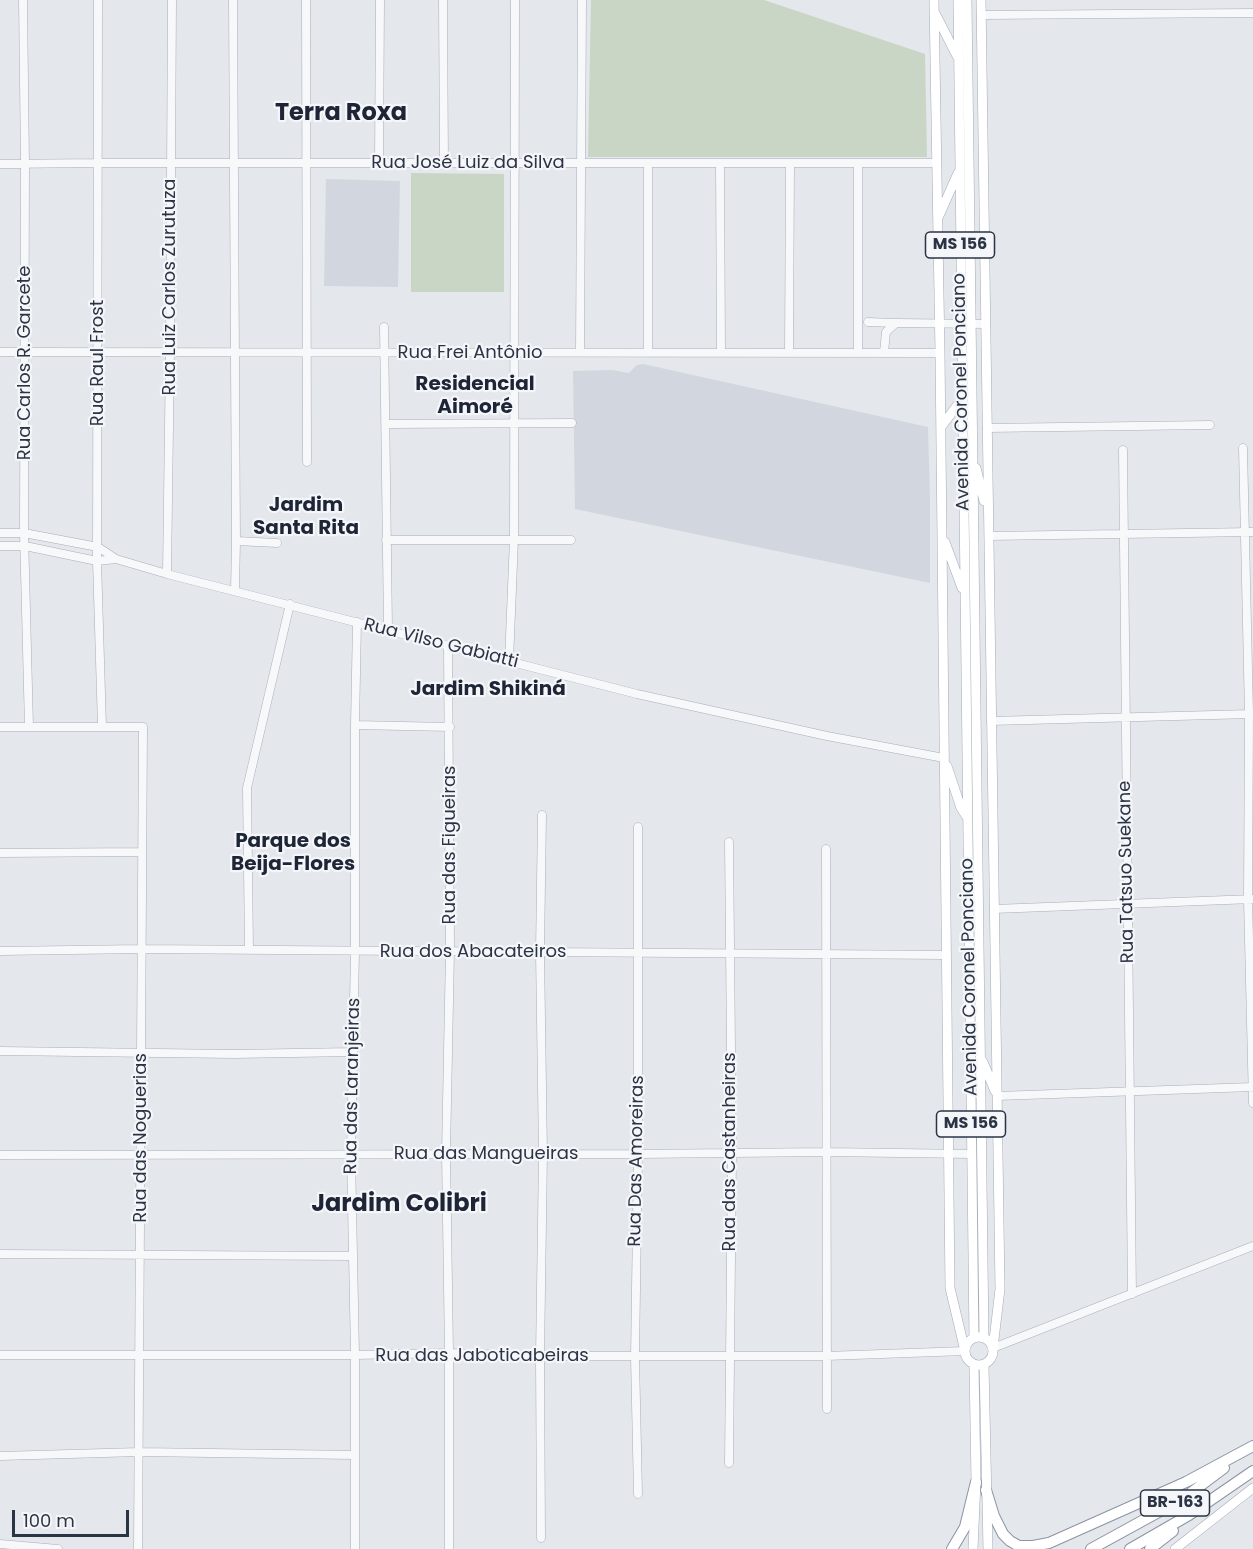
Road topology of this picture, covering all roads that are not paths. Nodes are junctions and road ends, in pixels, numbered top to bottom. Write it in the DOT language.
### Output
graph roads {
  1 [pos="23,0"];
  2 [pos="98,0"];
  3 [pos="172,0"];
  4 [pos="233,0"];
  5 [pos="306,0"];
  6 [pos="380,0"];
  7 [pos="443,0"];
  8 [pos="515,0"];
  9 [pos="582,0"];
  10 [pos="958,0"];
  11 [pos="966,0"];
  12 [pos="981,0"];
  13 [pos="934,5"];
  14 [pos="1253,14"];
  15 [pos="981,15"];
  16 [pos="958,58"];
  17 [pos="26,163"];
  18 [pos="98,163"];
  19 [pos="171,163"];
  20 [pos="234,163"];
  21 [pos="306,163"];
  22 [pos="379,163"];
  23 [pos="444,163"];
  24 [pos="515,163"];
  25 [pos="581,163"];
  26 [pos="648,163"];
  27 [pos="720,163"];
  28 [pos="790,163"];
  29 [pos="0,164"];
  30 [pos="858,164"];
  31 [pos="935,164"];
  32 [pos="960,171"];
  33 [pos="937,222"];
  34 [pos="868,322"];
  35 [pos="896,323"];
  36 [pos="986,324"];
  37 [pos="939,325"];
  38 [pos="966,325"];
  39 [pos="384,327"];
  40 [pos="0,352"];
  41 [pos="97,352"];
  42 [pos="170,352"];
  43 [pos="514,352"];
  44 [pos="580,352"];
  45 [pos="648,352"];
  46 [pos="721,352"];
  47 [pos="789,352"];
  48 [pos="858,352"];
  49 [pos="884,352"];
  50 [pos="24,353"];
  51 [pos="235,353"];
  52 [pos="307,353"];
  53 [pos="384,353"];
  54 [pos="940,353"];
  55 [pos="967,358"];
  56 [pos="962,399"];
  57 [pos="514,423"];
  58 [pos="572,423"];
  59 [pos="386,424"];
  60 [pos="1210,425"];
  61 [pos="940,427"];
  62 [pos="987,428"];
  63 [pos="1243,448"];
  64 [pos="1123,450"];
  65 [pos="972,451"];
  66 [pos="307,462"];
  67 [pos="988,518"];
  68 [pos="0,532"];
  69 [pos="1249,532"];
  70 [pos="24,533"];
  71 [pos="942,534"];
  72 [pos="1124,534"];
  73 [pos="989,536"];
  74 [pos="514,539"];
  75 [pos="386,540"];
  76 [pos="571,540"];
  77 [pos="236,541"];
  78 [pos="277,543"];
  79 [pos="0,546"];
  80 [pos="25,546"];
  81 [pos="98,547"];
  82 [pos="116,559"];
  83 [pos="97,561"];
  84 [pos="166,574"];
  85 [pos="235,591"];
  86 [pos="965,598"];
  87 [pos="290,604"];
  88 [pos="357,622"];
  89 [pos="388,629"];
  90 [pos="448,646"];
  91 [pos="509,661"];
  92 [pos="1251,714"];
  93 [pos="1126,717"];
  94 [pos="992,721"];
  95 [pos="355,725"];
  96 [pos="0,727"];
  97 [pos="29,727"];
  98 [pos="102,727"];
  99 [pos="450,727"];
  100 [pos="944,758"];
  101 [pos="542,815"];
  102 [pos="968,818"];
  103 [pos="638,827"];
  104 [pos="729,842"];
  105 [pos="826,849"];
  106 [pos="142,852"];
  107 [pos="0,853"];
  108 [pos="1250,899"];
  109 [pos="1128,904"];
  110 [pos="994,909"];
  111 [pos="142,949"];
  112 [pos="249,950"];
  113 [pos="0,951"];
  114 [pos="355,951"];
  115 [pos="450,951"];
  116 [pos="540,952"];
  117 [pos="638,953"];
  118 [pos="730,953"];
  119 [pos="826,954"];
  120 [pos="946,955"];
  121 [pos="995,986"];
  122 [pos="970,989"];
  123 [pos="979,994"];
  124 [pos="0,1051"];
  125 [pos="353,1052"];
  126 [pos="141,1053"];
  127 [pos="980,1055"];
  128 [pos="1253,1088"];
  129 [pos="1130,1091"];
  130 [pos="997,1096"];
  131 [pos="1253,1103"];
  132 [pos="826,1152"];
  133 [pos="446,1153"];
  134 [pos="732,1153"];
  135 [pos="140,1154"];
  136 [pos="543,1154"];
  137 [pos="638,1154"];
  138 [pos="949,1154"];
  139 [pos="972,1154"];
  140 [pos="0,1155"];
  141 [pos="351,1155"];
  142 [pos="1253,1246"];
  143 [pos="0,1254"];
  144 [pos="140,1256"];
  145 [pos="354,1256"];
  146 [pos="1132,1294"];
  147 [pos="979,1338"];
  148 [pos="993,1348"];
  149 [pos="965,1351"];
  150 [pos="449,1353"];
  151 [pos="0,1355"];
  152 [pos="140,1355"];
  153 [pos="355,1355"];
  154 [pos="540,1356"];
  155 [pos="635,1356"];
  156 [pos="729,1356"];
  157 [pos="826,1356"];
  158 [pos="979,1365"];
  159 [pos="826,1409"];
  160 [pos="1253,1446"];
  161 [pos="139,1452"];
  162 [pos="355,1455"];
  163 [pos="0,1456"];
  164 [pos="729,1462"];
  165 [pos="1253,1471"];
  166 [pos="976,1482"];
  167 [pos="1253,1488"];
  168 [pos="986,1490"];
  169 [pos="638,1494"];
  170 [pos="1189,1515"];
  171 [pos="541,1538"];
  172 [pos="0,1544"];
  173 [pos="58,1549"];
  174 [pos="138,1549"];
  175 [pos="355,1549"];
  176 [pos="449,1549"];
  177 [pos="952,1549"];
  178 [pos="973,1549"];
  179 [pos="988,1549"];
  180 [pos="1091,1549"];
  181 [pos="1130,1549"];
  182 [pos="1150,1549"];
  183 [pos="1175,1549"];
  1 -- 17 [label="street, Rua Carlos R. Garcete"];
  2 -- 18 [label="street, Rua Raul Frost"];
  3 -- 19 [label="street, Rua Luiz Carlos Zurutuza"];
  4 -- 20 [label="street"];
  5 -- 21 [label="street"];
  6 -- 22 [label="street"];
  7 -- 23 [label="street"];
  8 -- 24 [label="street"];
  9 -- 25 [label="street"];
  10 -- 16 [label="main road, Avenida Coronel Ponciano / MS 156"];
  11 -- 38 [label="main road"];
  12 -- 15 [label="main road"];
  13 -- 16 [label="main road"];
  13 -- 31 [label="main road"];
  14 -- 15 [label="street"];
  15 -- 36 [label="main road"];
  16 -- 32 [label="main road, Avenida Coronel Ponciano / MS 156"];
  17 -- 18 [label="street, Rua José Luiz da Silva"];
  17 -- 29 [label="street, Rua José Luiz da Silva"];
  17 -- 50 [label="street, Rua Carlos R. Garcete"];
  18 -- 19 [label="street, Rua José Luiz da Silva"];
  18 -- 41 [label="street, Rua Raul Frost"];
  19 -- 20 [label="street, Rua José Luiz da Silva"];
  19 -- 42 [label="street, Rua Luiz Carlos Zurutuza"];
  20 -- 21 [label="street, Rua José Luiz da Silva"];
  20 -- 51 [label="street"];
  21 -- 22 [label="street, Rua José Luiz da Silva"];
  21 -- 52 [label="street"];
  22 -- 23 [label="street, Rua José Luiz da Silva"];
  23 -- 24 [label="street, Rua José Luiz da Silva"];
  24 -- 25 [label="street, Rua José Luiz da Silva"];
  24 -- 43 [label="street"];
  25 -- 26 [label="street, Rua José Luiz da Silva"];
  25 -- 44 [label="street"];
  26 -- 27 [label="street, Rua José Luiz da Silva"];
  26 -- 45 [label="street"];
  27 -- 28 [label="street, Rua José Luiz da Silva"];
  27 -- 46 [label="street"];
  28 -- 30 [label="street, Rua José Luiz da Silva"];
  28 -- 47 [label="street"];
  30 -- 31 [label="street, Rua José Luiz da Silva"];
  30 -- 48 [label="street"];
  31 -- 33 [label="main road"];
  32 -- 33 [label="main road"];
  32 -- 38 [label="main road, Avenida Coronel Ponciano / MS 156"];
  33 -- 37 [label="main road"];
  34 -- 35 [label="street"];
  35 -- 37 [label="street"];
  35 -- 49 [label="street"];
  36 -- 38 [label="street"];
  36 -- 62 [label="main road"];
  37 -- 38 [label="street"];
  37 -- 54 [label="main road"];
  38 -- 55 [label="main road, Avenida Coronel Ponciano / MS 156"];
  39 -- 53 [label="street"];
  40 -- 50 [label="street, Rua Frei Antônio"];
  41 -- 42 [label="street, Rua Frei Antônio"];
  41 -- 50 [label="street, Rua Frei Antônio"];
  41 -- 81 [label="street, Rua Raul Frost"];
  42 -- 51 [label="street, Rua Frei Antônio"];
  42 -- 84 [label="street, Rua Luiz Carlos Zurutuza"];
  43 -- 44 [label="street, Rua Frei Antônio"];
  43 -- 53 [label="street, Rua Frei Antônio"];
  43 -- 57 [label="street"];
  44 -- 45 [label="street, Rua Frei Antônio"];
  45 -- 46 [label="street, Rua Frei Antônio"];
  46 -- 47 [label="street, Rua Frei Antônio"];
  47 -- 48 [label="street, Rua Frei Antônio"];
  48 -- 49 [label="street, Rua Frei Antônio"];
  49 -- 54 [label="street, Rua Frei Antônio"];
  50 -- 70 [label="street, Rua Carlos R. Garcete"];
  51 -- 52 [label="street, Rua Frei Antônio"];
  51 -- 77 [label="street"];
  52 -- 53 [label="street, Rua Frei Antônio"];
  52 -- 66 [label="street"];
  53 -- 59 [label="street"];
  54 -- 61 [label="main road"];
  55 -- 56 [label="main road, Avenida Coronel Ponciano / MS 156"];
  55 -- 65 [label="main road"];
  56 -- 61 [label="main road"];
  56 -- 86 [label="main road, Avenida Coronel Ponciano / MS 156"];
  57 -- 58 [label="street"];
  57 -- 59 [label="street"];
  57 -- 74 [label="street"];
  59 -- 75 [label="street"];
  60 -- 62 [label="street"];
  61 -- 71 [label="main road"];
  62 -- 67 [label="main road"];
  63 -- 69 [label="street"];
  64 -- 72 [label="street, Rua Tatsuo Suekane"];
  65 -- 67 [label="main road"];
  65 -- 123 [label="main road, Avenida Coronel Ponciano"];
  67 -- 73 [label="main road"];
  68 -- 70 [label="street, Rua Vilso Gabiatti"];
  69 -- 72 [label="street"];
  69 -- 92 [label="street"];
  70 -- 80 [label="street, Rua Carlos R. Garcete"];
  70 -- 81 [label="street, Rua Vilso Gabiatti"];
  71 -- 86 [label="main road"];
  71 -- 100 [label="main road"];
  72 -- 73 [label="street"];
  72 -- 93 [label="street, Rua Tatsuo Suekane"];
  73 -- 94 [label="main road"];
  74 -- 75 [label="street"];
  74 -- 76 [label="street"];
  74 -- 91 [label="street"];
  75 -- 89 [label="street"];
  77 -- 78 [label="street"];
  77 -- 85 [label="street"];
  79 -- 80 [label="street, Rua Vilso Gabiatti"];
  80 -- 83 [label="street, Rua Vilso Gabiatti"];
  80 -- 97 [label="street, Rua Carlos R. Garcete"];
  81 -- 82 [label="street, Rua Vilso Gabiatti"];
  81 -- 83 [label="street, Rua Raul Frost"];
  82 -- 83 [label="street, Rua Vilso Gabiatti"];
  82 -- 84 [label="street, Rua Vilso Gabiatti"];
  83 -- 98 [label="street, Rua Raul Frost"];
  84 -- 85 [label="street, Rua Vilso Gabiatti"];
  85 -- 87 [label="street, Rua Vilso Gabiatti"];
  86 -- 102 [label="main road, Avenida Coronel Ponciano / MS 156"];
  87 -- 88 [label="street, Rua Vilso Gabiatti"];
  87 -- 112 [label="street"];
  88 -- 89 [label="street, Rua Vilso Gabiatti"];
  88 -- 95 [label="street, Rua das Laranjeiras"];
  89 -- 90 [label="street, Rua Vilso Gabiatti"];
  90 -- 91 [label="street, Rua Vilso Gabiatti"];
  90 -- 99 [label="street, Rua das Figueiras"];
  91 -- 100 [label="street, Rua Vilso Gabiatti"];
  92 -- 93 [label="street"];
  92 -- 108 [label="street"];
  93 -- 94 [label="street"];
  93 -- 109 [label="street, Rua Tatsuo Suekane"];
  94 -- 110 [label="main road"];
  95 -- 99 [label="street"];
  95 -- 114 [label="street, Rua das Laranjeiras"];
  96 -- 97 [label="street"];
  97 -- 98 [label="street"];
  98 -- 106 [label="street, Rua das Noguerias"];
  99 -- 115 [label="street, Rua das Figueiras"];
  100 -- 102 [label="main road"];
  100 -- 120 [label="main road"];
  101 -- 116 [label="street"];
  102 -- 122 [label="main road, Avenida Coronel Ponciano / MS 156"];
  103 -- 117 [label="street, Rua Das Amoreiras"];
  104 -- 118 [label="street, Rua das Castanheiras"];
  105 -- 119 [label="street"];
  106 -- 107 [label="street"];
  106 -- 111 [label="street, Rua das Noguerias"];
  108 -- 109 [label="street"];
  108 -- 128 [label="street"];
  109 -- 110 [label="street"];
  109 -- 129 [label="street, Rua Tatsuo Suekane"];
  110 -- 121 [label="main road"];
  111 -- 112 [label="street, Rua dos Abacateiros"];
  111 -- 113 [label="street, Rua dos Abacateiros"];
  111 -- 126 [label="street, Rua das Noguerias"];
  112 -- 114 [label="street, Rua dos Abacateiros"];
  114 -- 115 [label="street, Rua dos Abacateiros"];
  114 -- 125 [label="street, Rua das Laranjeiras"];
  115 -- 116 [label="street, Rua dos Abacateiros"];
  115 -- 133 [label="street, Rua das Figueiras"];
  116 -- 117 [label="street, Rua dos Abacateiros"];
  116 -- 136 [label="street"];
  117 -- 118 [label="street, Rua dos Abacateiros"];
  117 -- 137 [label="street, Rua Das Amoreiras"];
  118 -- 119 [label="street, Rua dos Abacateiros"];
  118 -- 134 [label="street, Rua das Castanheiras"];
  119 -- 120 [label="street, Rua dos Abacateiros"];
  119 -- 132 [label="street"];
  120 -- 138 [label="main road"];
  121 -- 123 [label="main road"];
  121 -- 130 [label="main road"];
  122 -- 123 [label="main road"];
  122 -- 139 [label="main road, Avenida Coronel Ponciano / MS 156"];
  123 -- 127 [label="main road, Avenida Coronel Ponciano"];
  124 -- 126 [label="street"];
  125 -- 126 [label="street"];
  125 -- 141 [label="street, Rua das Laranjeiras"];
  126 -- 135 [label="street, Rua das Noguerias"];
  127 -- 130 [label="main road"];
  127 -- 147 [label="main road, Avenida Coronel Ponciano"];
  128 -- 129 [label="street"];
  128 -- 131 [label="street"];
  129 -- 130 [label="street"];
  129 -- 146 [label="street, Rua Tatsuo Suekane"];
  130 -- 148 [label="main road"];
  132 -- 134 [label="street, Rua das Mangueiras"];
  132 -- 138 [label="street, Rua das Mangueiras"];
  132 -- 157 [label="street"];
  133 -- 136 [label="street, Rua das Mangueiras"];
  133 -- 141 [label="street, Rua das Mangueiras"];
  133 -- 150 [label="street, Rua das Figueiras"];
  134 -- 137 [label="street, Rua das Mangueiras"];
  134 -- 156 [label="street, Rua das Castanheiras"];
  135 -- 140 [label="street, Rua das Mangueiras"];
  135 -- 141 [label="street, Rua das Mangueiras"];
  135 -- 144 [label="street, Rua das Noguerias"];
  136 -- 137 [label="street, Rua das Mangueiras"];
  136 -- 154 [label="street"];
  137 -- 155 [label="street, Rua Das Amoreiras"];
  138 -- 139 [label="street, Rua das Mangueiras"];
  138 -- 149 [label="main road"];
  139 -- 147 [label="main road, Avenida Coronel Ponciano / MS 156"];
  141 -- 145 [label="street, Rua das Laranjeiras"];
  142 -- 146 [label="street"];
  143 -- 144 [label="street"];
  144 -- 145 [label="street"];
  144 -- 152 [label="street, Rua das Noguerias"];
  145 -- 153 [label="street, Rua das Laranjeiras"];
  146 -- 148 [label="street"];
  147 -- 148 [label="main road"];
  147 -- 149 [label="main road"];
  148 -- 158 [label="main road"];
  149 -- 157 [label="street, Rua das Jaboticabeiras"];
  149 -- 158 [label="main road"];
  150 -- 153 [label="street, Rua das Jaboticabeiras"];
  150 -- 154 [label="street, Rua das Jaboticabeiras"];
  150 -- 176 [label="street, Rua das Figueiras"];
  151 -- 152 [label="street, Rua das Jaboticabeiras"];
  152 -- 153 [label="street, Rua das Jaboticabeiras"];
  152 -- 161 [label="street, Rua das Noguerias"];
  153 -- 162 [label="street, Rua das Laranjeiras"];
  154 -- 155 [label="street, Rua das Jaboticabeiras"];
  154 -- 171 [label="street"];
  155 -- 156 [label="street, Rua das Jaboticabeiras"];
  155 -- 169 [label="street, Rua Das Amoreiras"];
  156 -- 157 [label="street, Rua das Jaboticabeiras"];
  156 -- 164 [label="street, Rua das Castanheiras"];
  157 -- 159 [label="street"];
  158 -- 166 [label="main road"];
  158 -- 168 [label="main road"];
  160 -- 168 [label="highway"];
  160 -- 180 [label="highway, BR-163"];
  161 -- 162 [label="street"];
  161 -- 163 [label="street"];
  161 -- 174 [label="street, Rua das Noguerias"];
  162 -- 175 [label="street, Rua das Laranjeiras"];
  165 -- 170 [label="highway, BR-163"];
  166 -- 177 [label="highway"];
  166 -- 178 [label="main road"];
  167 -- 183 [label="main road"];
  168 -- 179 [label="main road"];
  170 -- 181 [label="highway, BR-163"];
  170 -- 182 [label="highway"];
  172 -- 173 [label="street"];
}
